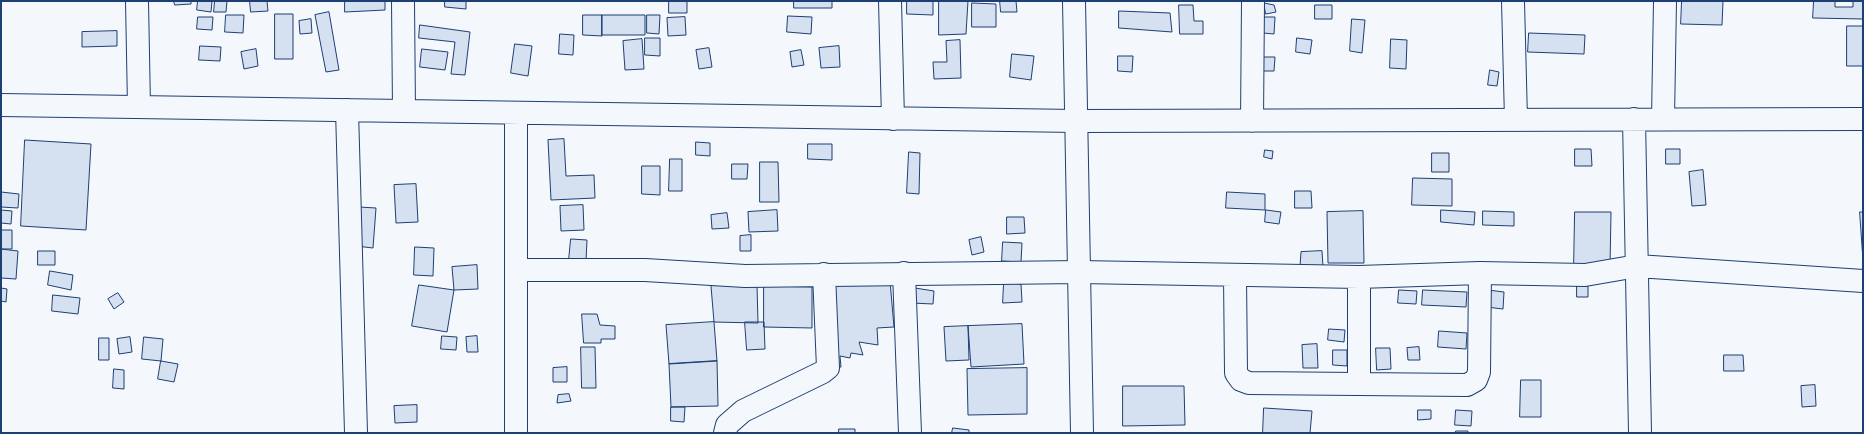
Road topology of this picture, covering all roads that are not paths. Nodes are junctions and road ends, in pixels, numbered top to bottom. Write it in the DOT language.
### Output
graph roads {
  1 [pos="137,1"];
  2 [pos="403,1"];
  3 [pos="890,1"];
  4 [pos="1074,1"];
  5 [pos="1253,1"];
  6 [pos="1513,1"];
  7 [pos="1666,1"];
  8 [pos="1,105"];
  9 [pos="139,107"];
  10 [pos="347,110"];
  11 [pos="404,111"];
  12 [pos="516,113"];
  13 [pos="1863,118"];
  14 [pos="893,119"];
  15 [pos="1634,119"];
  16 [pos="1663,119"];
  17 [pos="1516,120"];
  18 [pos="1076,121"];
  19 [pos="1252,121"];
  20 [pos="1637,266"];
  21 [pos="516,270"];
  22 [pos="1080,272"];
  23 [pos="904,273"];
  24 [pos="1480,273"];
  25 [pos="824,274"];
  26 [pos="1235,276"];
  27 [pos="1359,277"];
  28 [pos="1863,281"];
  29 [pos="1358,384"];
  30 [pos="356,433"];
  31 [pos="516,433"];
  32 [pos="725,433"];
  33 [pos="910,433"];
  34 [pos="1082,433"];
  35 [pos="1640,433"];
  1 -- 9 [label="street"];
  2 -- 11 [label="street"];
  3 -- 14 [label="street"];
  4 -- 18 [label="street"];
  5 -- 19 [label="street"];
  6 -- 17 [label="street"];
  7 -- 16 [label="street"];
  8 -- 9 [label="street"];
  9 -- 10 [label="street"];
  10 -- 11 [label="street"];
  10 -- 30 [label="street"];
  11 -- 12 [label="street"];
  12 -- 14 [label="street"];
  12 -- 21 [label="street"];
  13 -- 16 [label="street"];
  14 -- 18 [label="street"];
  15 -- 16 [label="street"];
  15 -- 17 [label="street"];
  15 -- 20 [label="street"];
  17 -- 19 [label="street"];
  18 -- 19 [label="street"];
  18 -- 22 [label="street"];
  20 -- 24 [label="street"];
  20 -- 28 [label="street"];
  20 -- 35 [label="street"];
  21 -- 25 [label="street"];
  21 -- 31 [label="street"];
  22 -- 23 [label="street"];
  22 -- 26 [label="street"];
  22 -- 34 [label="street"];
  23 -- 25 [label="street"];
  23 -- 33 [label="street"];
  24 -- 27 [label="street"];
  24 -- 29 [label="street"];
  25 -- 32 [label="street"];
  26 -- 27 [label="street"];
  26 -- 29 [label="street"];
  27 -- 29 [label="street"];
}
